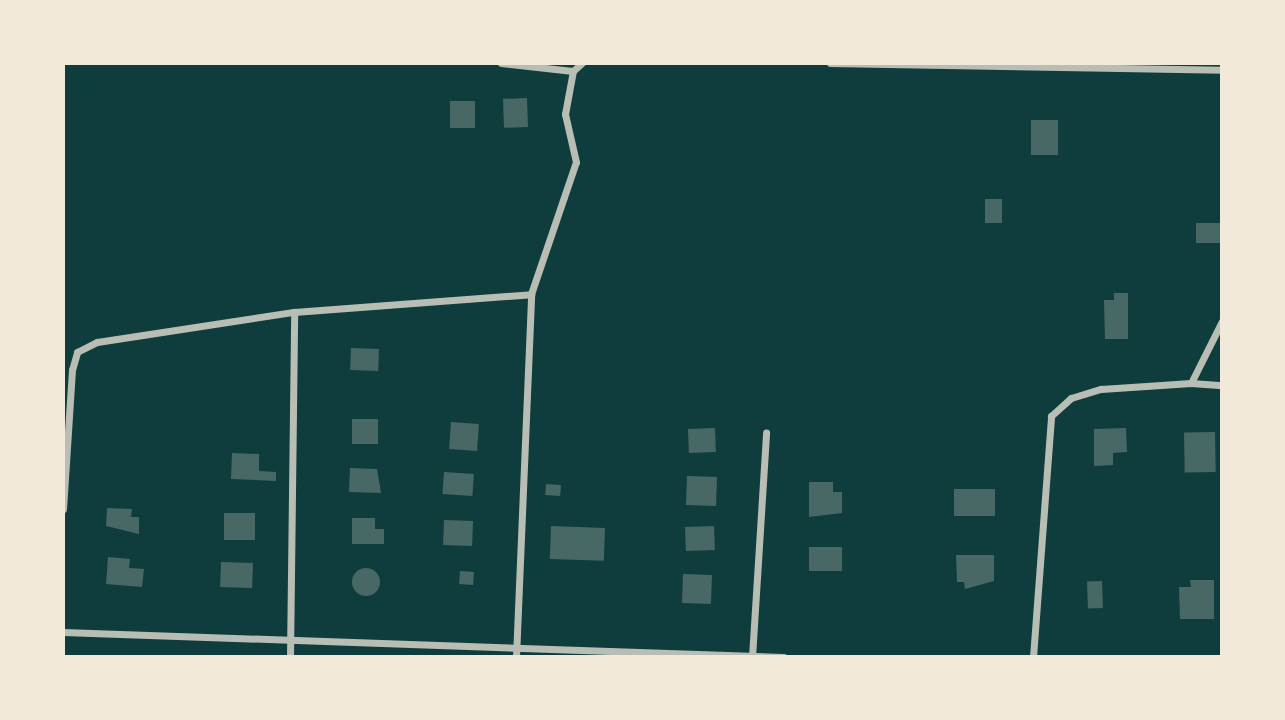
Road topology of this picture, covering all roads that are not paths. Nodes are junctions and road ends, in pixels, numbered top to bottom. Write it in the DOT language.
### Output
graph roads {
  1 [pos="501,63"];
  2 [pos="582,63"];
  3 [pos="830,63"];
  4 [pos="1222,70"];
  5 [pos="573,71"];
  6 [pos="531,294"];
  7 [pos="293,312"];
  8 [pos="1222,321"];
  9 [pos="1191,383"];
  10 [pos="1222,385"];
  11 [pos="766,432"];
  12 [pos="63,509"];
  13 [pos="63,632"];
  14 [pos="291,640"];
  15 [pos="516,643"];
  16 [pos="752,656"];
  17 [pos="290,657"];
  18 [pos="516,657"];
  19 [pos="784,657"];
  20 [pos="1033,657"];
  1 -- 5 [label="street"];
  2 -- 5 [label="street"];
  3 -- 4 [label="street"];
  5 -- 6 [label="street"];
  6 -- 7 [label="street"];
  6 -- 15 [label="street"];
  7 -- 12 [label="street"];
  7 -- 14 [label="street"];
  8 -- 9 [label="street"];
  9 -- 10 [label="street"];
  9 -- 20 [label="street"];
  11 -- 16 [label="street"];
  13 -- 14 [label="street"];
  14 -- 15 [label="street"];
  14 -- 17 [label="street"];
  15 -- 16 [label="street"];
  15 -- 18 [label="street"];
  16 -- 19 [label="street"];
}
